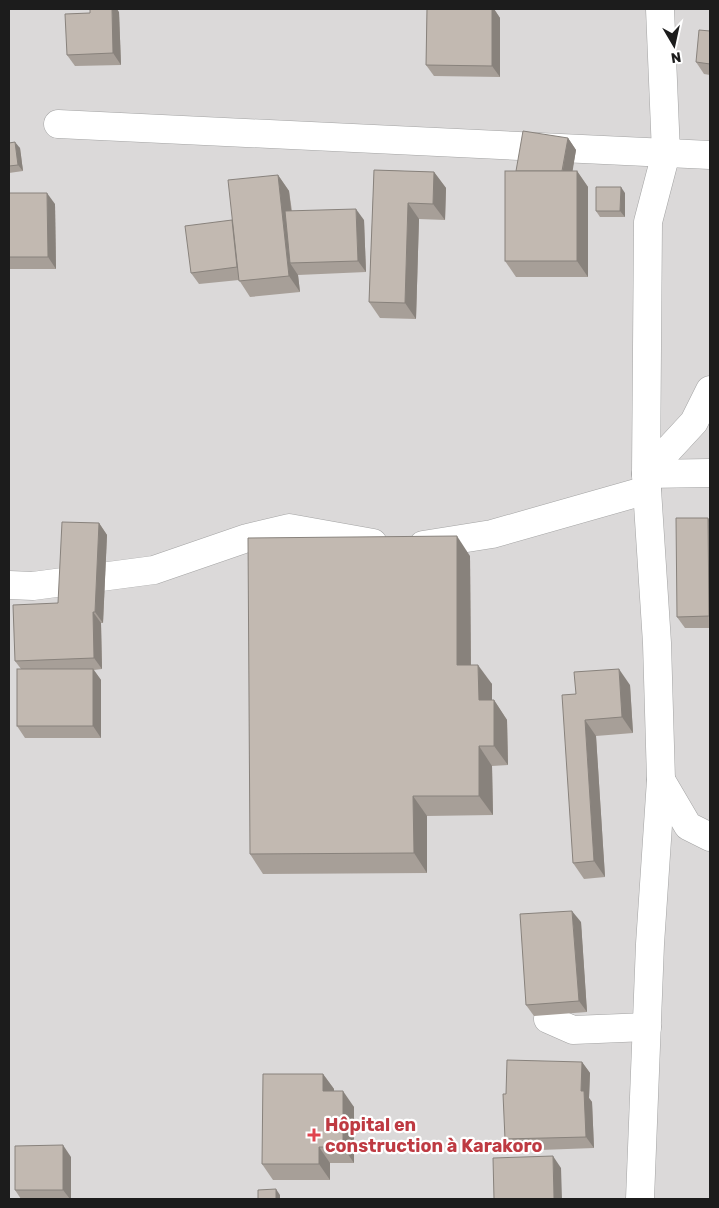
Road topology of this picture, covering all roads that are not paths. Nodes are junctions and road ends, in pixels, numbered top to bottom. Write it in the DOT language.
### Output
graph roads {
  1 [pos="660,9"];
  2 [pos="58,124"];
  3 [pos="666,153"];
  4 [pos="710,155"];
  5 [pos="710,390"];
  6 [pos="710,473"];
  7 [pos="646,482"];
  8 [pos="9,585"];
  9 [pos="661,780"];
  10 [pos="710,837"];
  11 [pos="548,1019"];
  12 [pos="647,1027"];
  13 [pos="640,1199"];
  1 -- 3 [label="street"];
  2 -- 3 [label="street"];
  3 -- 4 [label="street"];
  3 -- 7 [label="street"];
  5 -- 7 [label="street"];
  6 -- 7 [label="street"];
  7 -- 8 [label="street"];
  7 -- 9 [label="street"];
  9 -- 10 [label="street"];
  9 -- 12 [label="street"];
  11 -- 12 [label="street"];
  12 -- 13 [label="street"];
}
